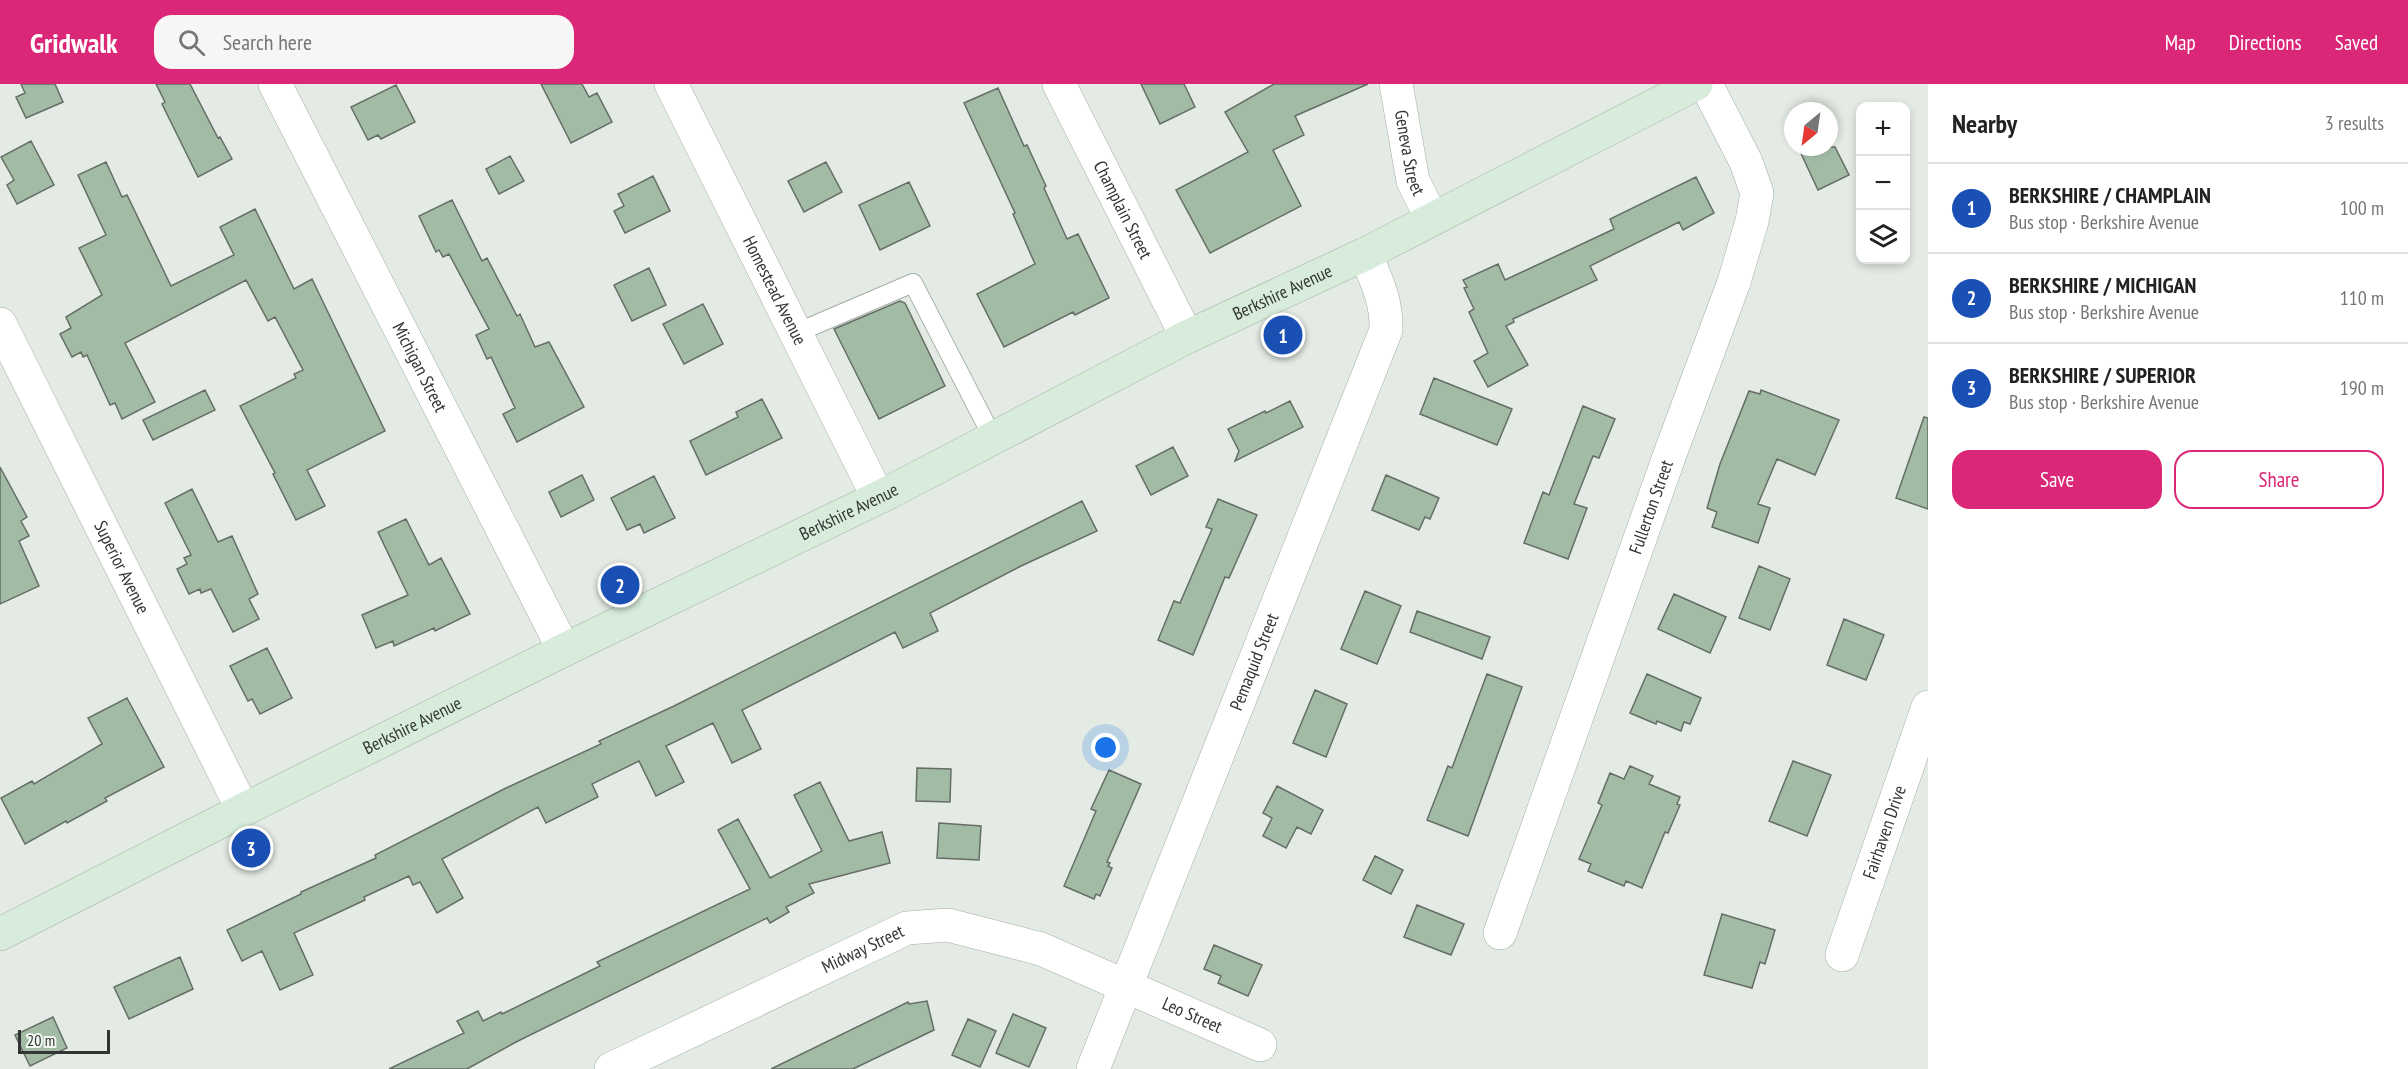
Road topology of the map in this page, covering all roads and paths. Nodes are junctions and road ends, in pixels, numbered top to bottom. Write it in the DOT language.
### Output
graph roads {
  1 [pos="275,84"];
  2 [pos="671,84"];
  3 [pos="1059,84"];
  4 [pos="1396,84"];
  5 [pos="1696,84"];
  6 [pos="1706,84"];
  7 [pos="1432,219"];
  8 [pos="1365,254"];
  9 [pos="0,324"];
  10 [pos="796,333"];
  11 [pos="1187,337"];
  12 [pos="993,438"];
  13 [pos="878,497"];
  14 [pos="564,650"];
  15 [pos="1928,707"];
  16 [pos="243,810"];
  17 [pos="1500,933"];
  18 [pos="0,934"];
  19 [pos="1842,955"];
  20 [pos="1125,987"];
  21 [pos="1260,1045"];
  22 [pos="611,1069"];
  23 [pos="1093,1069"];
  1 -- 14 [label="street, Michigan Street"];
  2 -- 10 [label="street, Homestead Avenue"];
  3 -- 11 [label="street, Champlain Street"];
  4 -- 7 [label="street, Geneva Street"];
  5 -- 7 [label="main road, Berkshire Avenue"];
  6 -- 17 [label="street, Fullerton Street"];
  7 -- 8 [label="main road, Berkshire Avenue"];
  8 -- 11 [label="main road, Berkshire Avenue"];
  8 -- 20 [label="street, Pemaquid Street"];
  9 -- 16 [label="street, Superior Avenue"];
  10 -- 12 [label="lane"];
  10 -- 13 [label="street, Homestead Avenue"];
  11 -- 12 [label="main road, Berkshire Avenue"];
  12 -- 13 [label="main road, Berkshire Avenue"];
  13 -- 14 [label="main road, Berkshire Avenue"];
  14 -- 16 [label="main road, Berkshire Avenue"];
  15 -- 19 [label="street, Fairhaven Drive"];
  16 -- 18 [label="main road, Berkshire Avenue"];
  20 -- 21 [label="street, Leo Street"];
  20 -- 22 [label="street, Midway Street"];
  20 -- 23 [label="street, Pemaquid Street"];
}
